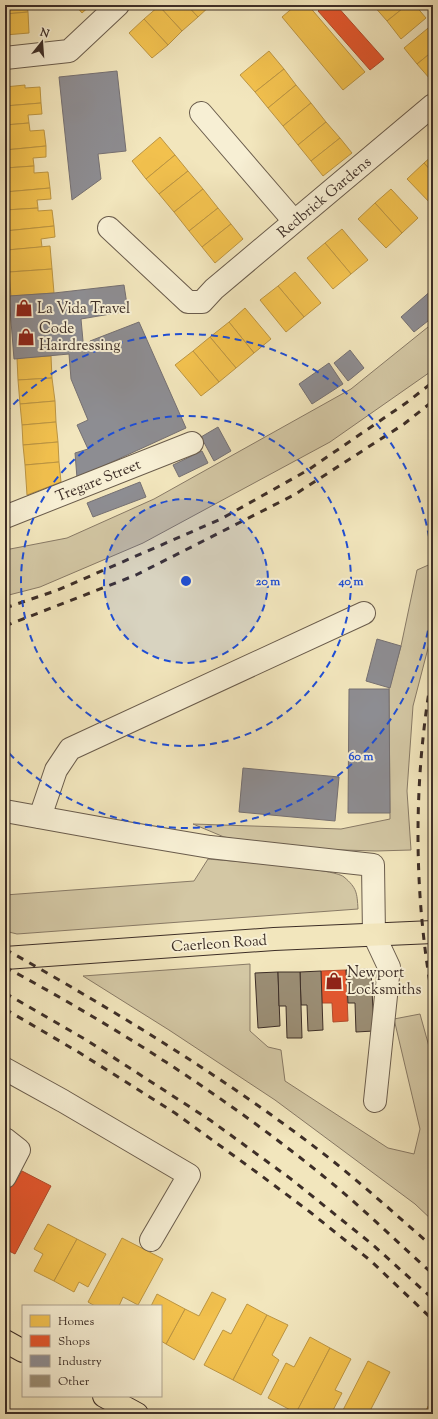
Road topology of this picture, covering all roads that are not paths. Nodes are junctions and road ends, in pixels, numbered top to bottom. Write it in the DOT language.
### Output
graph roads {
  1 [pos="118,5"];
  2 [pos="5,58"];
  3 [pos="433,105"];
  4 [pos="201,113"];
  5 [pos="294,222"];
  6 [pos="109,228"];
  7 [pos="192,442"];
  8 [pos="5,517"];
  9 [pos="364,613"];
  10 [pos="5,811"];
  11 [pos="40,817"];
  12 [pos="433,932"];
  13 [pos="374,935"];
  14 [pos="5,958"];
  15 [pos="5,1069"];
  16 [pos="375,1101"];
  17 [pos="5,1139"];
  18 [pos="5,1177"];
  19 [pos="151,1240"];
  20 [pos="5,1341"];
  21 [pos="22,1350"];
  22 [pos="106,1397"];
  23 [pos="137,1414"];
  1 -- 2 [label="street"];
  3 -- 5 [label="street, Redbrick Gardens"];
  4 -- 5 [label="street"];
  5 -- 6 [label="street, Redbrick Gardens"];
  7 -- 8 [label="street, Tregare Street"];
  9 -- 11 [label="street"];
  10 -- 11 [label="street"];
  11 -- 13 [label="street"];
  12 -- 13 [label="main road, Caerleon Road"];
  13 -- 14 [label="main road, Caerleon Road"];
  13 -- 16 [label="street"];
  15 -- 19 [label="street"];
  17 -- 18 [label="street"];
  20 -- 21 [label="main road"];
  22 -- 23 [label="main road"];
}
